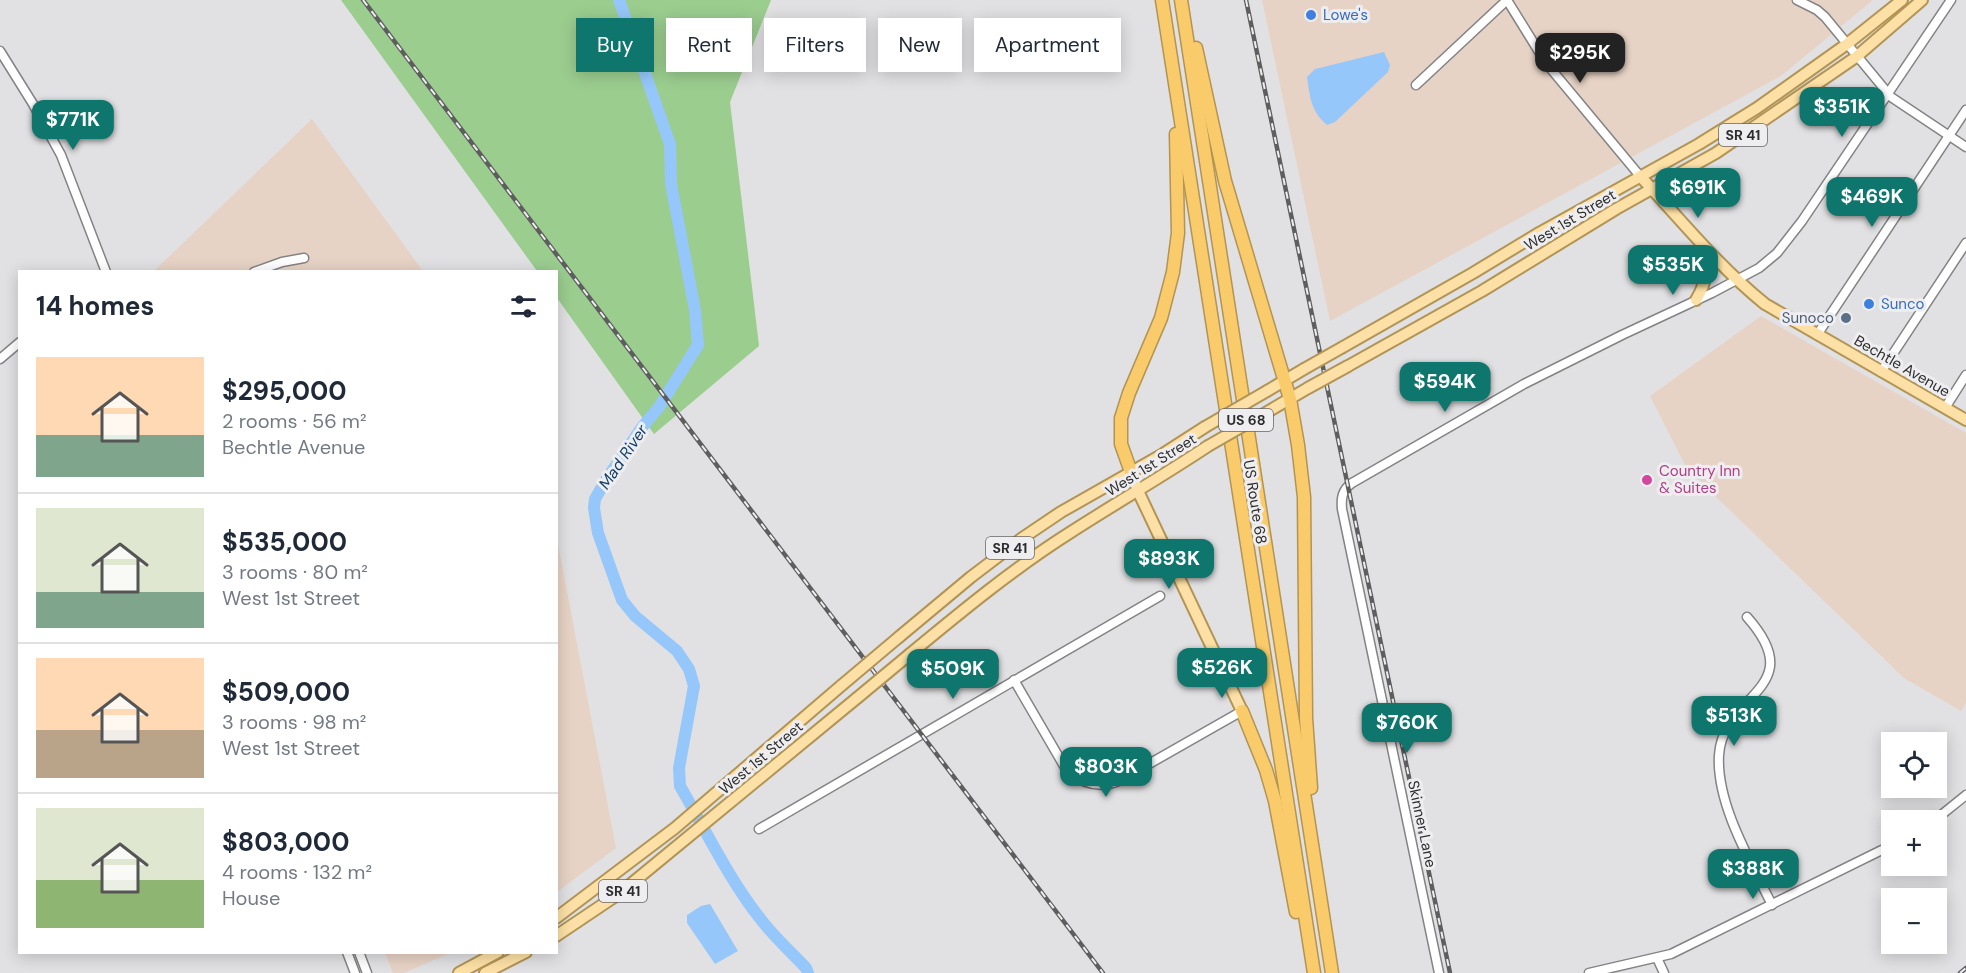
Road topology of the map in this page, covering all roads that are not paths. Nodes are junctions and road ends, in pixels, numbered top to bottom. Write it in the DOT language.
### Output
graph roads {
  1 [pos="1162,0"];
  2 [pos="1181,0"];
  3 [pos="1185,0"];
  4 [pos="1507,0"];
  5 [pos="1797,0"];
  6 [pos="1902,0"];
  7 [pos="1922,0"];
  8 [pos="1951,0"];
  9 [pos="1847,44"];
  10 [pos="0,51"];
  11 [pos="1857,57"];
  12 [pos="1175,84"];
  13 [pos="1416,85"];
  14 [pos="1887,93"];
  15 [pos="1966,110"];
  16 [pos="1949,136"];
  17 [pos="1966,147"];
  18 [pos="1640,176"];
  19 [pos="1653,190"];
  20 [pos="1966,243"];
  21 [pos="1701,244"];
  22 [pos="304,258"];
  23 [pos="104,270"];
  24 [pos="260,270"];
  25 [pos="1736,280"];
  26 [pos="1696,300"];
  27 [pos="1817,335"];
  28 [pos="18,344"];
  29 [pos="0,359"];
  30 [pos="1881,372"];
  31 [pos="1966,375"];
  32 [pos="1285,380"];
  33 [pos="1290,399"];
  34 [pos="1945,408"];
  35 [pos="1966,420"];
  36 [pos="1131,472"];
  37 [pos="1138,491"];
  38 [pos="1160,596"];
  39 [pos="1747,617"];
  40 [pos="1014,681"];
  41 [pos="1242,711"];
  42 [pos="1966,795"];
  43 [pos="1947,810"];
  44 [pos="759,829"];
  45 [pos="1311,840"];
  46 [pos="1881,850"];
  47 [pos="1772,905"];
  48 [pos="558,916"];
  49 [pos="558,935"];
  50 [pos="348,954"];
  51 [pos="360,954"];
  52 [pos="494,954"];
  53 [pos="522,954"];
  54 [pos="1657,958"];
  55 [pos="355,973"];
  56 [pos="367,973"];
  57 [pos="459,973"];
  58 [pos="485,973"];
  59 [pos="1313,973"];
  60 [pos="1332,973"];
  61 [pos="1439,973"];
  62 [pos="1588,973"];
  63 [pos="1664,973"];
  1 -- 12 [label="highway, US Route 68 / US 68"];
  2 -- 45 [label="highway, US Route 68 / US 68"];
  3 -- 32 [label="highway"];
  4 -- 13 [label="street"];
  4 -- 18 [label="street, Bechtle Avenue"];
  5 -- 9 [label="street"];
  6 -- 9 [label="main road, West 1st Street / SR 41"];
  7 -- 11 [label="main road, West 1st Street / SR 41"];
  8 -- 14 [label="street"];
  9 -- 11 [label="street"];
  9 -- 18 [label="main road, West 1st Street / SR 41"];
  10 -- 23 [label="street"];
  11 -- 14 [label="street"];
  11 -- 19 [label="main road, West 1st Street / SR 41"];
  12 -- 36 [label="highway"];
  12 -- 59 [label="highway, US Route 68 / US 68"];
  14 -- 16 [label="street"];
  14 -- 25 [label="street"];
  15 -- 16 [label="street"];
  16 -- 17 [label="street"];
  16 -- 27 [label="street"];
  18 -- 19 [label="main road, Bechtle Avenue"];
  18 -- 32 [label="main road, West 1st Street / SR 41, bridge"];
  19 -- 21 [label="main road, Bechtle Avenue"];
  19 -- 33 [label="main road, West 1st Street / SR 41, bridge"];
  20 -- 30 [label="street"];
  21 -- 25 [label="main road, Bechtle Avenue"];
  21 -- 26 [label="main road"];
  22 -- 24 [label="street"];
  25 -- 26 [label="street"];
  25 -- 27 [label="main road, Bechtle Avenue"];
  26 -- 61 [label="street, Skinner Lane"];
  27 -- 30 [label="main road, Bechtle Avenue"];
  28 -- 29 [label="street"];
  30 -- 34 [label="main road, Bechtle Avenue"];
  31 -- 34 [label="street"];
  32 -- 33 [label="highway"];
  32 -- 36 [label="main road, West 1st Street / SR 41, bridge"];
  33 -- 37 [label="main road, West 1st Street / SR 41, bridge"];
  33 -- 45 [label="highway"];
  34 -- 35 [label="main road, Bechtle Avenue"];
  36 -- 37 [label="main road"];
  36 -- 48 [label="main road, West 1st Street / SR 41, bridge"];
  37 -- 41 [label="main road"];
  37 -- 49 [label="main road, West 1st Street / SR 41, bridge"];
  38 -- 40 [label="street"];
  39 -- 47 [label="street"];
  40 -- 41 [label="street"];
  40 -- 44 [label="street"];
  41 -- 59 [label="highway"];
  42 -- 43 [label="street"];
  45 -- 60 [label="highway, US Route 68 / US 68"];
  46 -- 47 [label="street"];
  47 -- 54 [label="street"];
  50 -- 55 [label="street"];
  51 -- 56 [label="street"];
  52 -- 57 [label="main road"];
  53 -- 58 [label="main road"];
  54 -- 62 [label="street"];
  54 -- 63 [label="street"];
}
